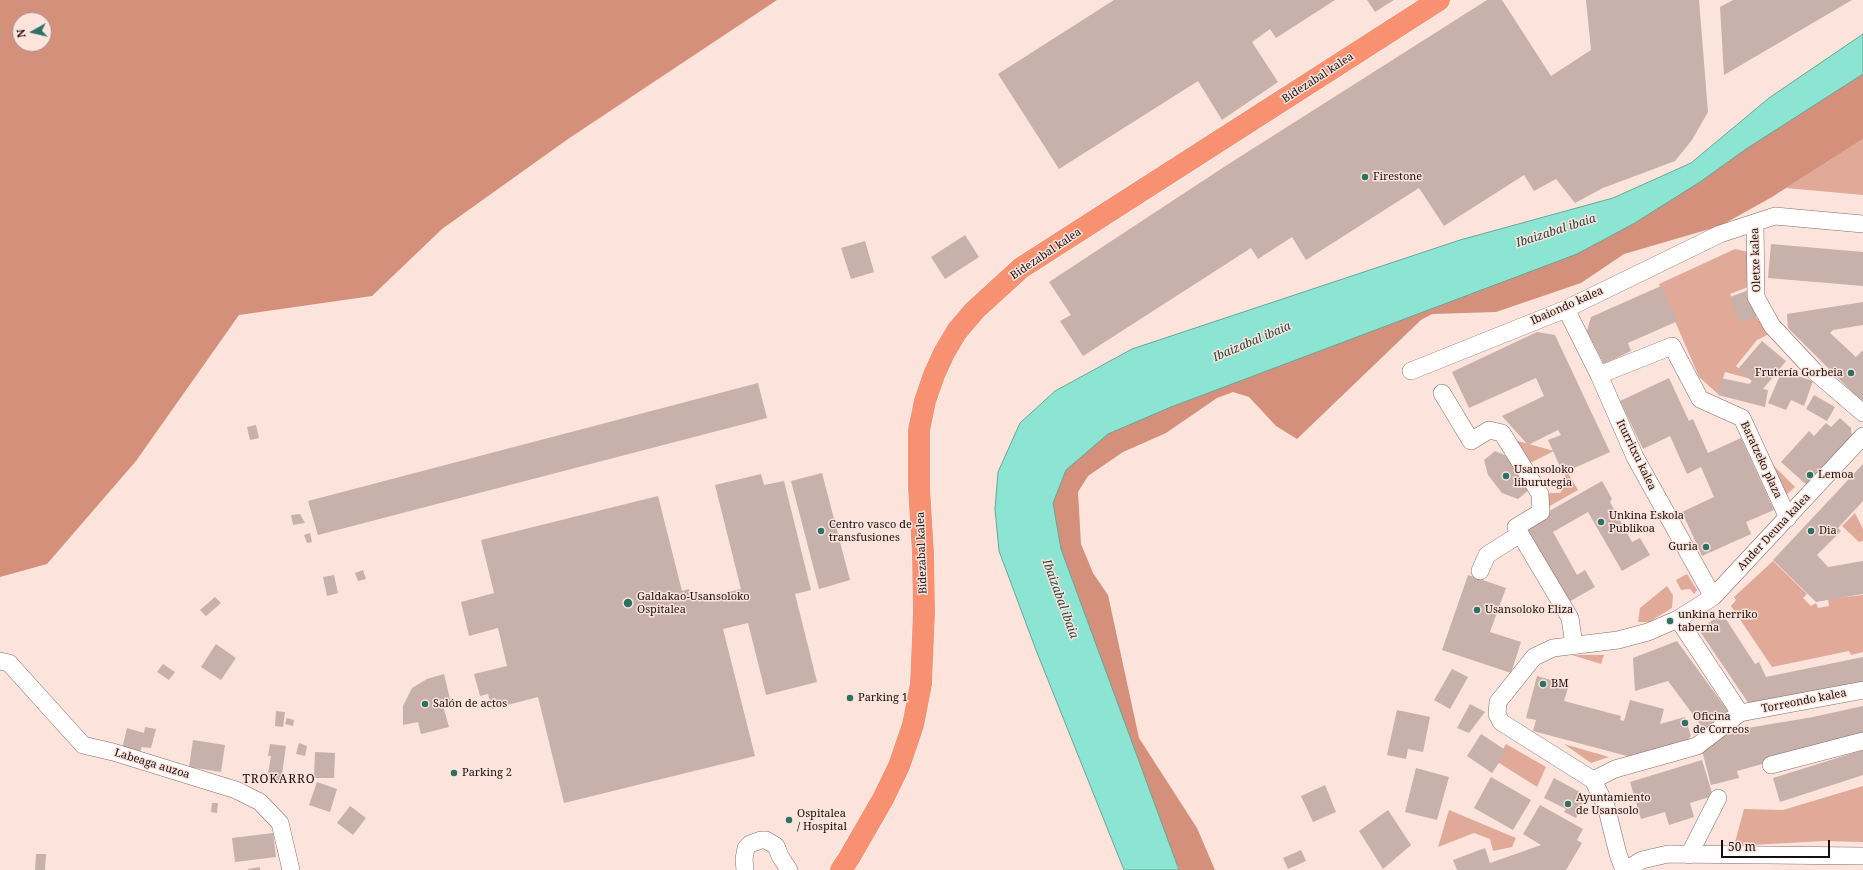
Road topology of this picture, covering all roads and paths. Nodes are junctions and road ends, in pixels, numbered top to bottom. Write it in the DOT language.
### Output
graph roads {
  1 [pos="1439,0"];
  2 [pos="1755,223"];
  3 [pos="1863,224"];
  4 [pos="1566,309"];
  5 [pos="1411,371"];
  6 [pos="1599,376"];
  7 [pos="1442,393"];
  8 [pos="1863,413"];
  9 [pos="1863,436"];
  10 [pos="1788,518"];
  11 [pos="1518,531"];
  12 [pos="1480,571"];
  13 [pos="1713,597"];
  14 [pos="1678,619"];
  15 [pos="1574,645"];
  16 [pos="0,661"];
  17 [pos="1863,690"];
  18 [pos="1740,713"];
  19 [pos="1863,741"];
  20 [pos="1771,765"];
  21 [pos="1593,780"];
  22 [pos="1718,798"];
  23 [pos="1689,855"];
  24 [pos="1863,856"];
  25 [pos="781,865"];
  26 [pos="746,868"];
  27 [pos="291,870"];
  28 [pos="840,870"];
  29 [pos="1625,870"];
  1 -- 28 [label="highway, Bidezabal kalea"];
  2 -- 3 [label="street, Oletxe kalea"];
  2 -- 4 [label="street, Ibaiondo kalea"];
  2 -- 8 [label="street, Oletxe kalea"];
  4 -- 5 [label="street, Ibaiondo kalea"];
  4 -- 6 [label="street, Iturritxu kalea"];
  6 -- 10 [label="street, Baratzeko plaza"];
  6 -- 13 [label="street, Iturritxu kalea"];
  7 -- 11 [label="street"];
  9 -- 10 [label="street, Ander Deuna kalea"];
  10 -- 13 [label="street, Ander Deuna kalea"];
  11 -- 12 [label="street"];
  11 -- 15 [label="street"];
  13 -- 14 [label="street, Ander Deuna kalea"];
  14 -- 15 [label="street, Ander Deuna kalea"];
  14 -- 18 [label="street"];
  15 -- 21 [label="street, Ander Deuna kalea"];
  16 -- 27 [label="street, Labeaga auzoa"];
  17 -- 18 [label="street, Torreondo kalea"];
  18 -- 21 [label="street, Torreondo kalea"];
  19 -- 20 [label="street"];
  21 -- 29 [label="street"];
  22 -- 23 [label="street"];
  23 -- 24 [label="street"];
  23 -- 29 [label="street"];
  25 -- 26 [label="street"];
}
